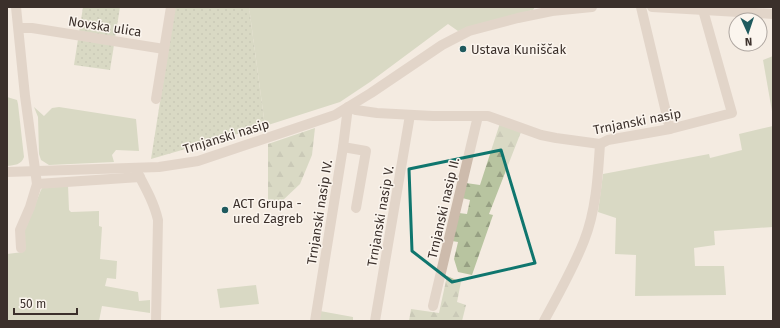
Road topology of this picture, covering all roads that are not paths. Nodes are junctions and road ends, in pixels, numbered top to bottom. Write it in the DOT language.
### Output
graph roads {
  1 [pos="16,7"];
  2 [pos="170,7"];
  3 [pos="592,7"];
  4 [pos="641,7"];
  5 [pos="652,7"];
  6 [pos="702,10"];
  7 [pos="773,14"];
  8 [pos="19,28"];
  9 [pos="164,49"];
  10 [pos="156,99"];
  11 [pos="348,107"];
  12 [pos="410,115"];
  13 [pos="478,116"];
  14 [pos="670,129"];
  15 [pos="600,144"];
  16 [pos="343,147"];
  17 [pos="35,171"];
  18 [pos="7,172"];
  19 [pos="138,172"];
  20 [pos="37,184"];
  21 [pos="356,208"];
  22 [pos="21,248"];
  23 [pos="433,306"];
  24 [pos="156,321"];
  25 [pos="315,321"];
  26 [pos="375,321"];
  27 [pos="544,321"];
  1 -- 8 [label="street"];
  2 -- 9 [label="street"];
  3 -- 11 [label="street, Trnjanski nasip"];
  4 -- 14 [label="street"];
  5 -- 6 [label="street"];
  6 -- 7 [label="street"];
  6 -- 14 [label="street, Trnjanski nasip"];
  8 -- 9 [label="street, Novska ulica"];
  8 -- 17 [label="street"];
  9 -- 10 [label="street"];
  11 -- 12 [label="street, Trnjanski nasip"];
  11 -- 16 [label="street, Trnjanski nasip IV."];
  11 -- 19 [label="street, Trnjanski nasip"];
  12 -- 13 [label="street, Trnjanski nasip"];
  12 -- 26 [label="street, Trnjanski nasip V."];
  13 -- 15 [label="street, Trnjanski nasip"];
  13 -- 23 [label="street, Trnjanski nasip II."];
  14 -- 15 [label="street, Trnjanski nasip"];
  15 -- 27 [label="street"];
  16 -- 21 [label="street"];
  16 -- 25 [label="street, Trnjanski nasip IV."];
  17 -- 18 [label="street, Trnjanski nasip"];
  17 -- 19 [label="street, Trnjanski nasip"];
  17 -- 20 [label="street"];
  19 -- 20 [label="street, Trnjanski nasip"];
  19 -- 24 [label="street"];
  20 -- 22 [label="street"];
}
